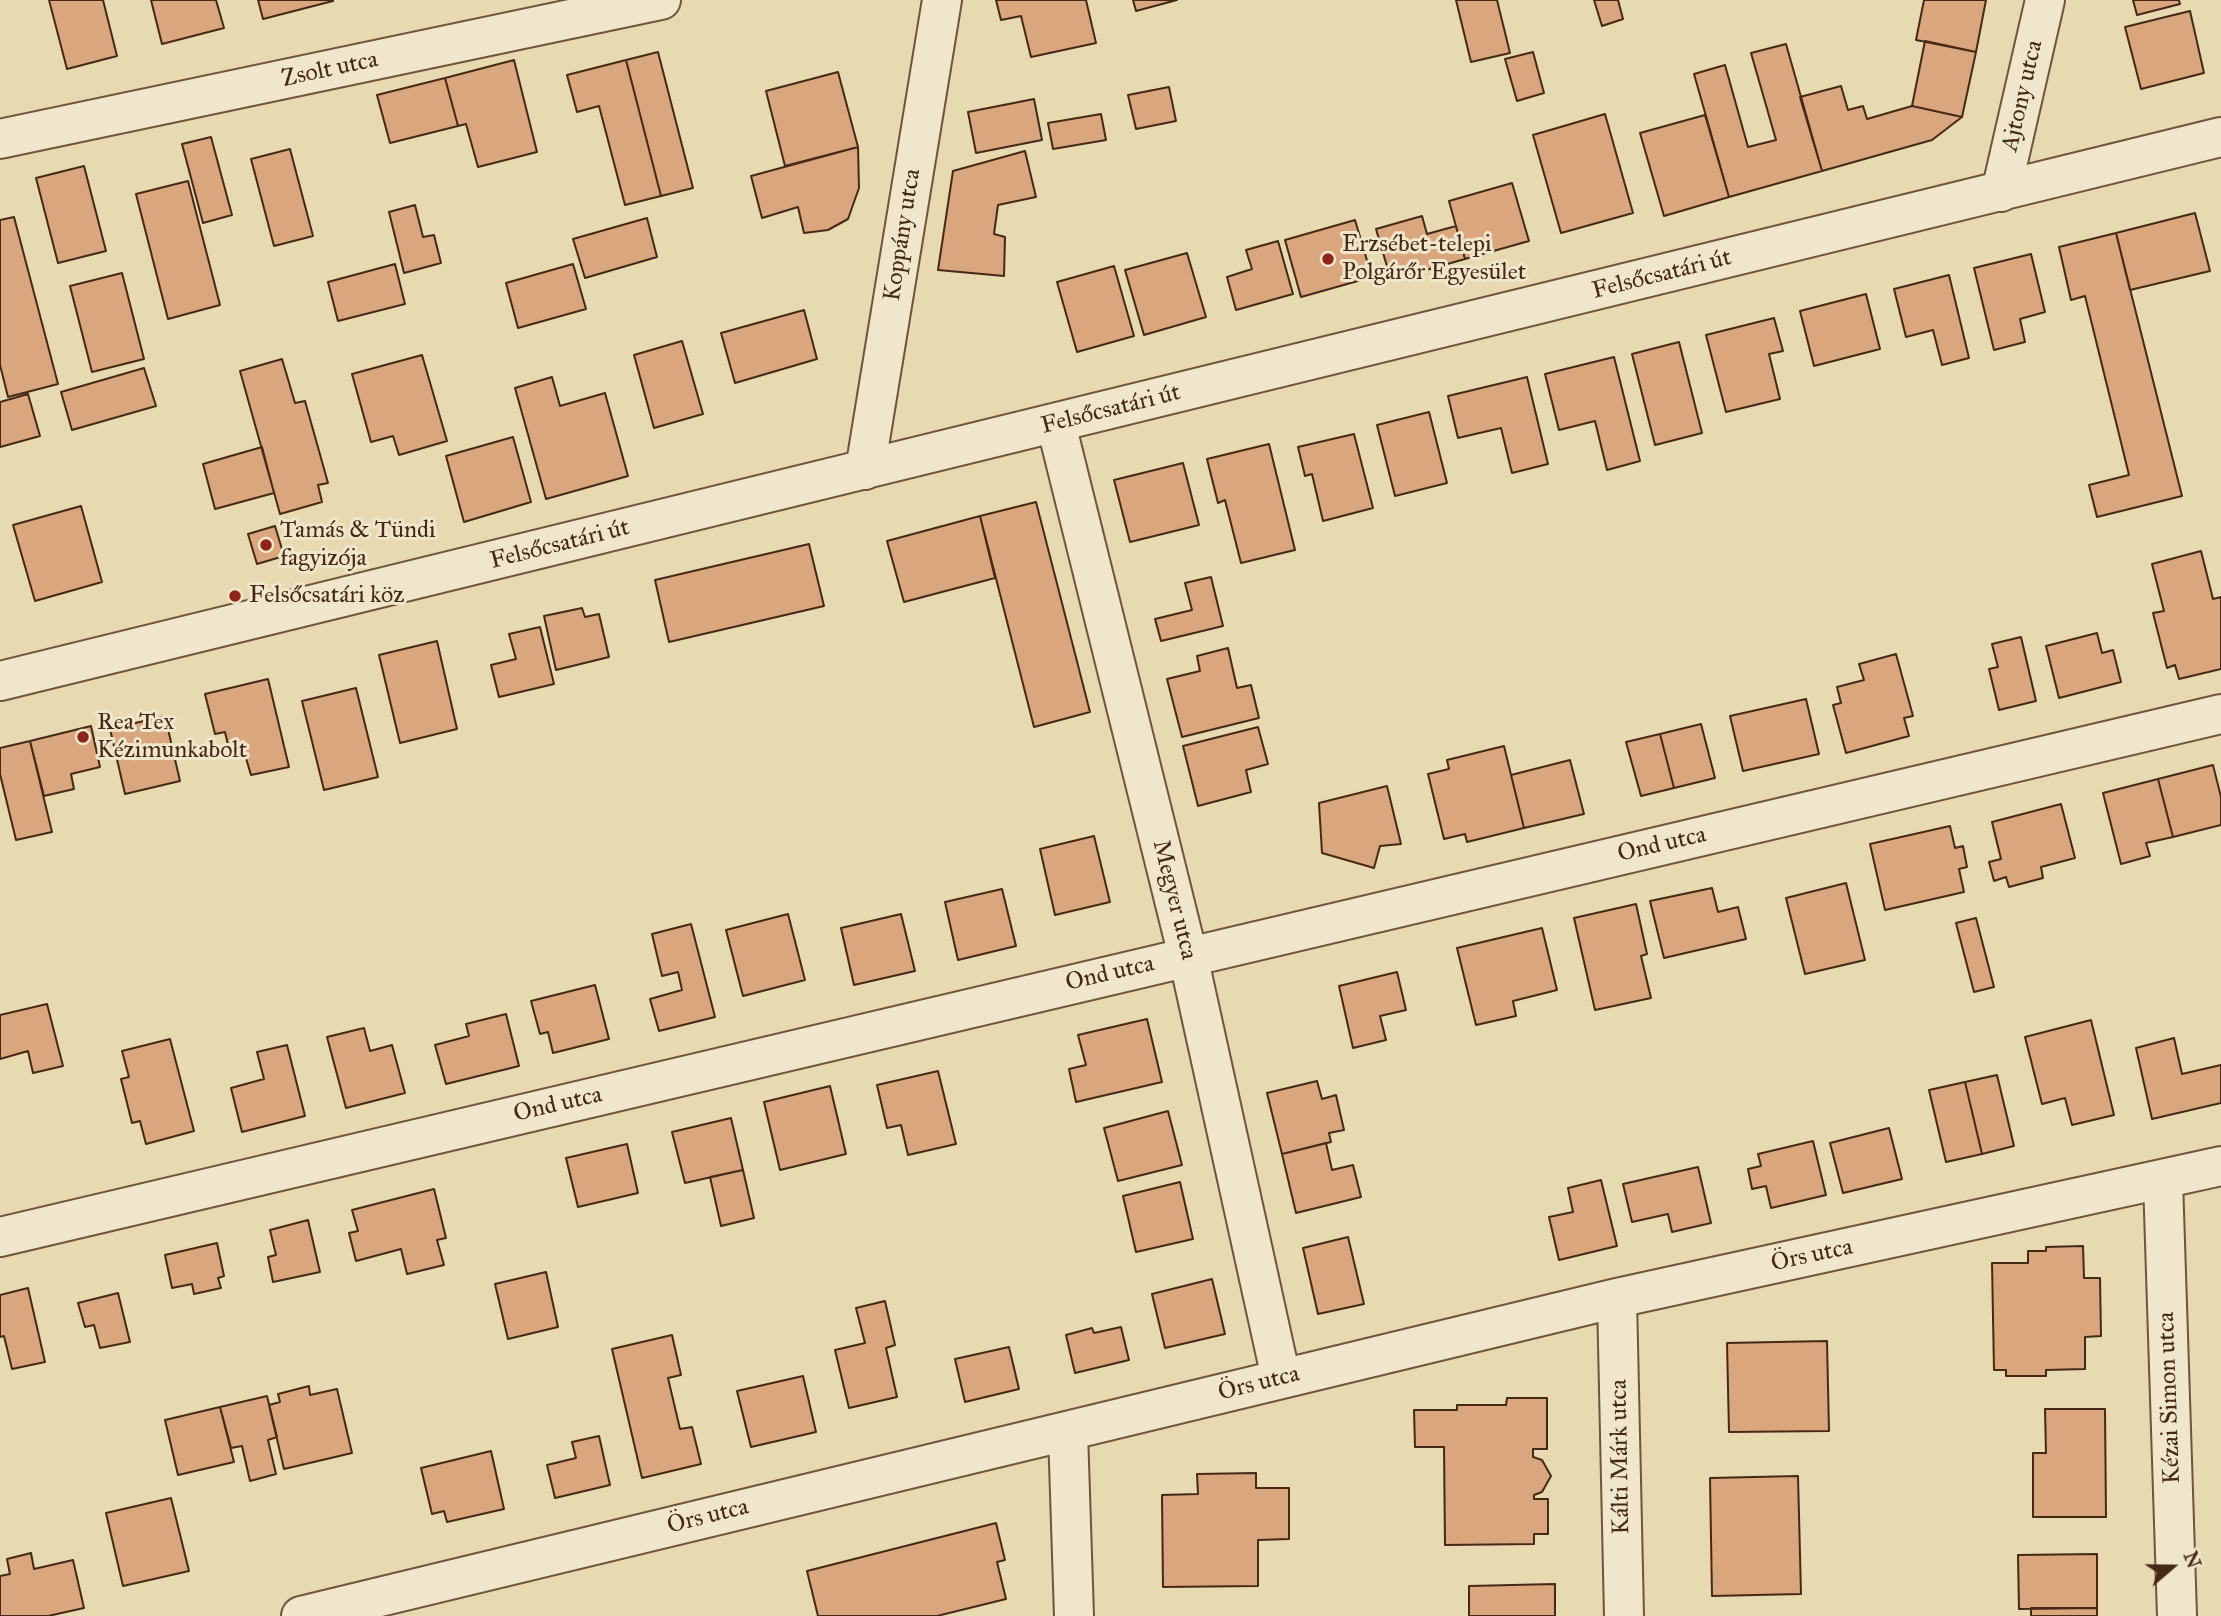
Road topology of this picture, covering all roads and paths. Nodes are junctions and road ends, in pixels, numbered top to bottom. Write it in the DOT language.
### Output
graph roads {
  1 [pos="660,0"];
  2 [pos="942,0"];
  3 [pos="2045,0"];
  4 [pos="2221,137"];
  5 [pos="0,139"];
  6 [pos="2001,192"];
  7 [pos="1056,424"];
  8 [pos="865,470"];
  9 [pos="0,681"];
  10 [pos="2221,714"];
  11 [pos="1188,956"];
  12 [pos="2221,1166"];
  13 [pos="2164,1180"];
  14 [pos="0,1237"];
  15 [pos="1617,1298"];
  16 [pos="1281,1378"];
  17 [pos="1068,1432"];
  18 [pos="301,1616"];
  19 [pos="1074,1616"];
  20 [pos="1625,1616"];
  21 [pos="2177,1616"];
  1 -- 5 [label="street, Zsolt utca"];
  2 -- 8 [label="street, Koppány utca"];
  3 -- 6 [label="street, Ajtony utca"];
  4 -- 6 [label="street, Felsőcsatári út"];
  6 -- 7 [label="street, Felsőcsatári út"];
  7 -- 8 [label="street, Felsőcsatári út"];
  7 -- 11 [label="street, Megyer utca"];
  8 -- 9 [label="street, Felsőcsatári út"];
  10 -- 11 [label="street, Ond utca"];
  11 -- 14 [label="street, Ond utca"];
  11 -- 16 [label="street, Megyer utca"];
  12 -- 13 [label="street, Örs utca"];
  13 -- 15 [label="street, Örs utca"];
  13 -- 21 [label="street, Kézai Simon utca"];
  15 -- 16 [label="street, Örs utca"];
  15 -- 20 [label="street, Kálti Márk utca"];
  16 -- 17 [label="street, Örs utca"];
  17 -- 18 [label="street, Örs utca"];
  17 -- 19 [label="street"];
}
